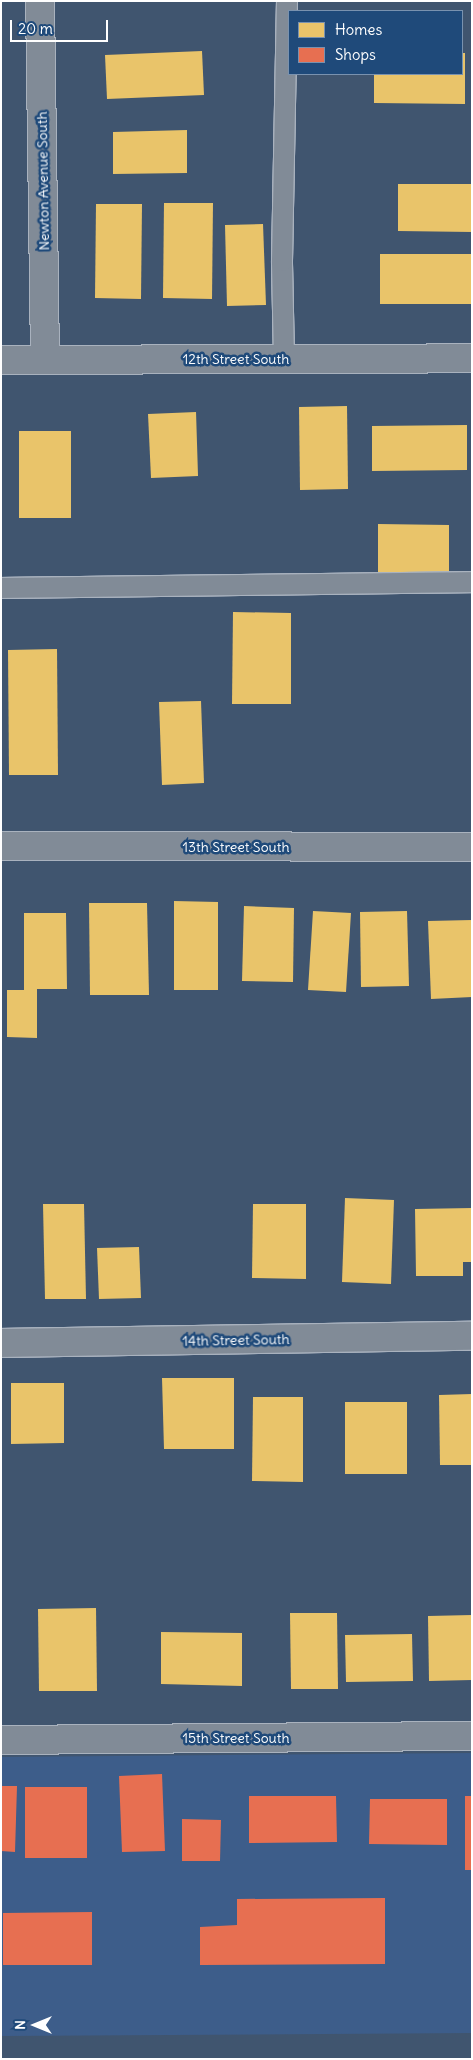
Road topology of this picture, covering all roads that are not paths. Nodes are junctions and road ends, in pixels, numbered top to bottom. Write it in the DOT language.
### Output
graph roads {
  1 [pos="40,1"];
  2 [pos="287,1"];
  3 [pos="472,358"];
  4 [pos="284,359"];
  5 [pos="1,360"];
  6 [pos="45,360"];
  7 [pos="472,582"];
  8 [pos="1,588"];
  9 [pos="1,846"];
  10 [pos="472,847"];
  11 [pos="472,1336"];
  12 [pos="1,1343"];
  13 [pos="472,1736"];
  14 [pos="1,1740"];
  1 -- 6 [label="street, Newton Avenue South"];
  2 -- 4 [label="lane"];
  3 -- 4 [label="street, 12th Street South"];
  4 -- 6 [label="street, 12th Street South"];
  5 -- 6 [label="street, 12th Street South"];
  7 -- 8 [label="lane"];
  9 -- 10 [label="street, 13th Street South"];
  11 -- 12 [label="street, 14th Street South"];
  13 -- 14 [label="street, 15th Street South"];
}
